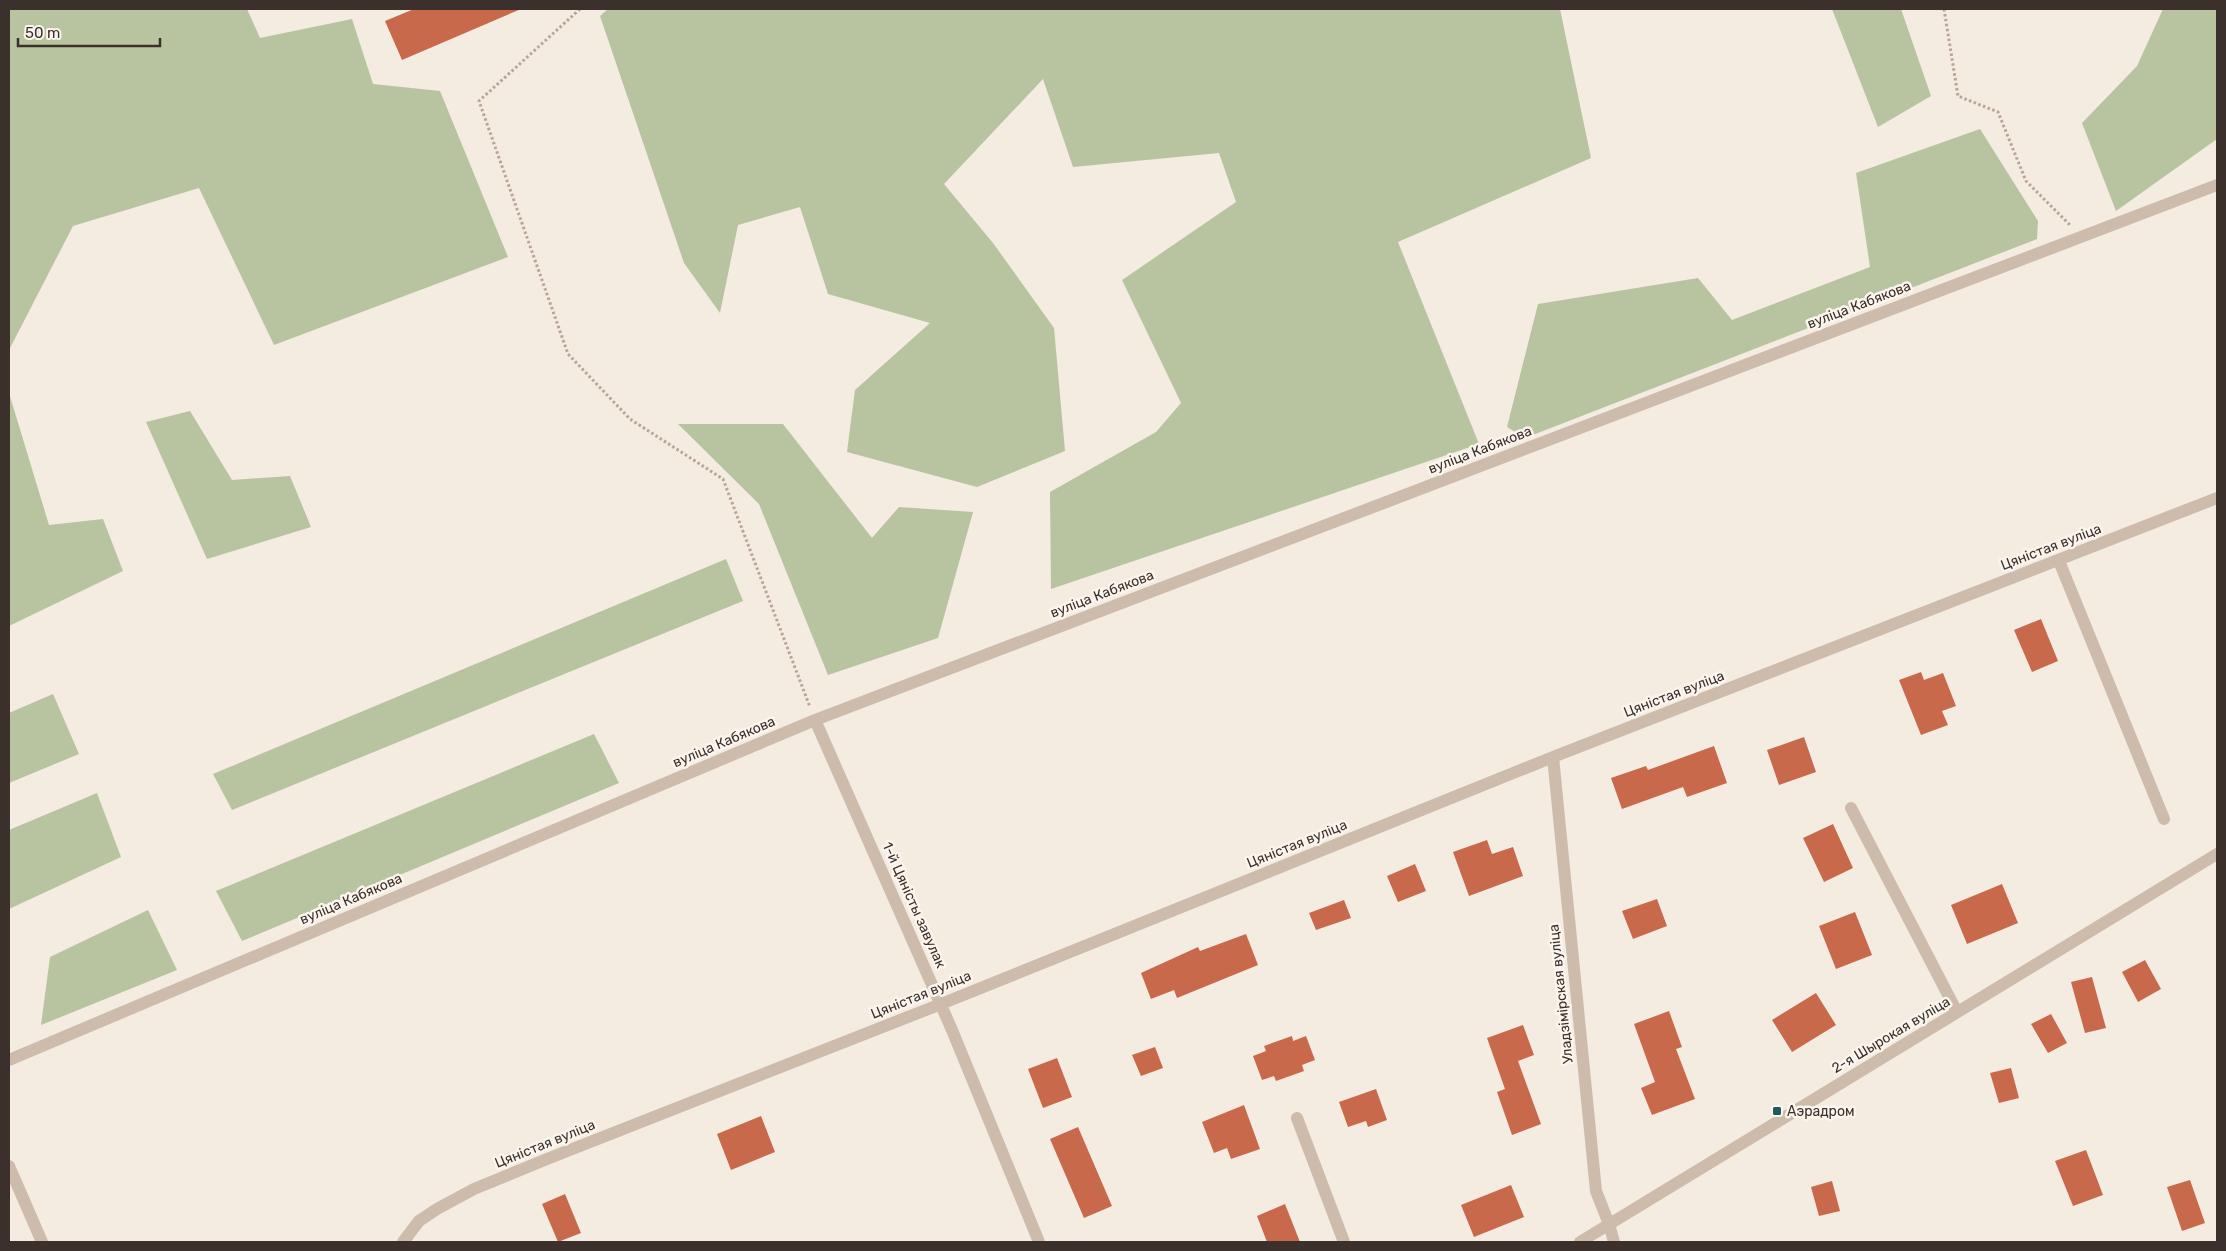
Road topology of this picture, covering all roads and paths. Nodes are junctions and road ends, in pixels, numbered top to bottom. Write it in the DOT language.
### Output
graph roads {
  1 [pos="580,9"];
  2 [pos="1944,9"];
  3 [pos="2217,185"];
  4 [pos="2082,236"];
  5 [pos="2217,498"];
  6 [pos="2059,560"];
  7 [pos="815,720"];
  8 [pos="1553,757"];
  9 [pos="1852,808"];
  10 [pos="2164,819"];
  11 [pos="2217,854"];
  12 [pos="941,1004"];
  13 [pos="1958,1012"];
  14 [pos="9,1060"];
  15 [pos="1297,1118"];
  16 [pos="9,1166"];
  17 [pos="1609,1224"];
  18 [pos="42,1242"];
  19 [pos="403,1242"];
  20 [pos="1039,1242"];
  21 [pos="1344,1242"];
  22 [pos="1580,1242"];
  23 [pos="1614,1242"];
  1 -- 7 [label="path"];
  2 -- 4 [label="path"];
  3 -- 4 [label="street, вуліца Кабякова"];
  4 -- 7 [label="street, вуліца Кабякова"];
  5 -- 6 [label="street, Цяністая вуліца"];
  6 -- 8 [label="street, Цяністая вуліца"];
  6 -- 10 [label="street"];
  7 -- 12 [label="street, 1-й Цяністы завулак"];
  7 -- 14 [label="street, вуліца Кабякова"];
  8 -- 12 [label="street, Цяністая вуліца"];
  8 -- 17 [label="street, Уладзімірская вуліца"];
  9 -- 13 [label="street"];
  11 -- 13 [label="street, 2-я Шырокая вуліца"];
  12 -- 19 [label="street, Цяністая вуліца"];
  12 -- 20 [label="street, 1-й Цяністы завулак"];
  13 -- 17 [label="street, 2-я Шырокая вуліца"];
  15 -- 21 [label="street"];
  16 -- 18 [label="street"];
  17 -- 22 [label="street, 2-я Шырокая вуліца"];
  17 -- 23 [label="street, Уладзімірская вуліца"];
}
